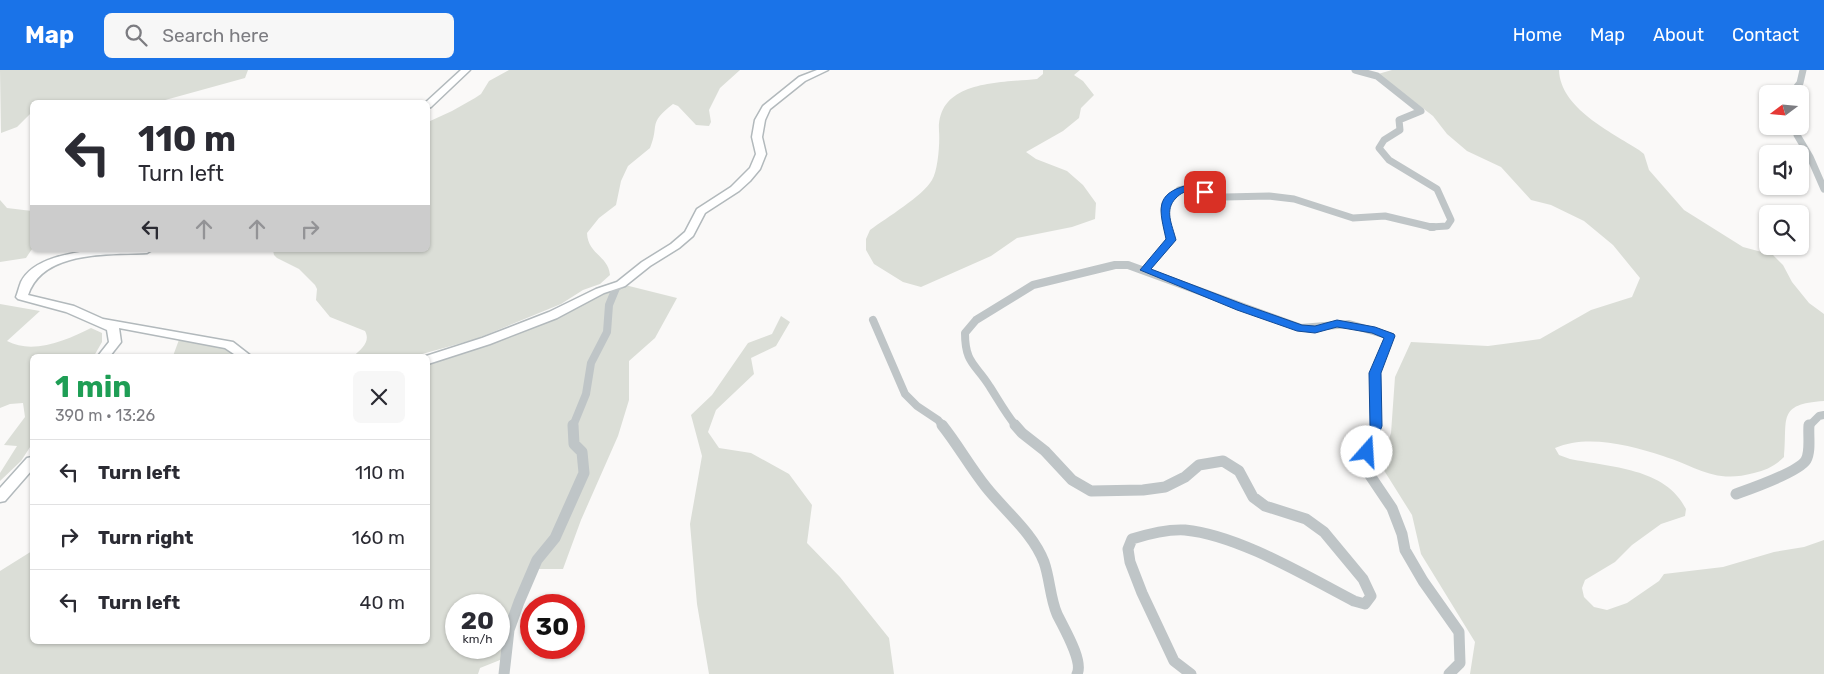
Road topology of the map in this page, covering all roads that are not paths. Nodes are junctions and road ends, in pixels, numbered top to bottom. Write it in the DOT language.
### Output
graph roads {
  1 [pos="466,70"];
  2 [pos="824,70"];
  3 [pos="1355,70"];
  4 [pos="1803,70"];
  5 [pos="1799,85"];
  6 [pos="430,103"];
  7 [pos="1797,135"];
  8 [pos="1824,189"];
  9 [pos="111,252"];
  10 [pos="1145,270"];
  11 [pos="620,284"];
  12 [pos="95,320"];
  13 [pos="873,320"];
  14 [pos="106,354"];
  15 [pos="242,354"];
  16 [pos="430,359"];
  17 [pos="1824,414"];
  18 [pos="30,464"];
  19 [pos="1736,494"];
  20 [pos="0,497"];
  21 [pos="504,674"];
  22 [pos="1077,674"];
  23 [pos="1191,674"];
  24 [pos="1449,674"];
  1 -- 6 [label="street"];
  2 -- 11 [label="street"];
  3 -- 10 [label="street"];
  4 -- 5 [label="street"];
  7 -- 8 [label="street"];
  9 -- 12 [label="street"];
  10 -- 23 [label="street"];
  10 -- 24 [label="street"];
  11 -- 16 [label="street"];
  11 -- 21 [label="street"];
  12 -- 14 [label="street"];
  12 -- 15 [label="street"];
  13 -- 22 [label="street"];
  17 -- 19 [label="street"];
  18 -- 20 [label="street"];
}
